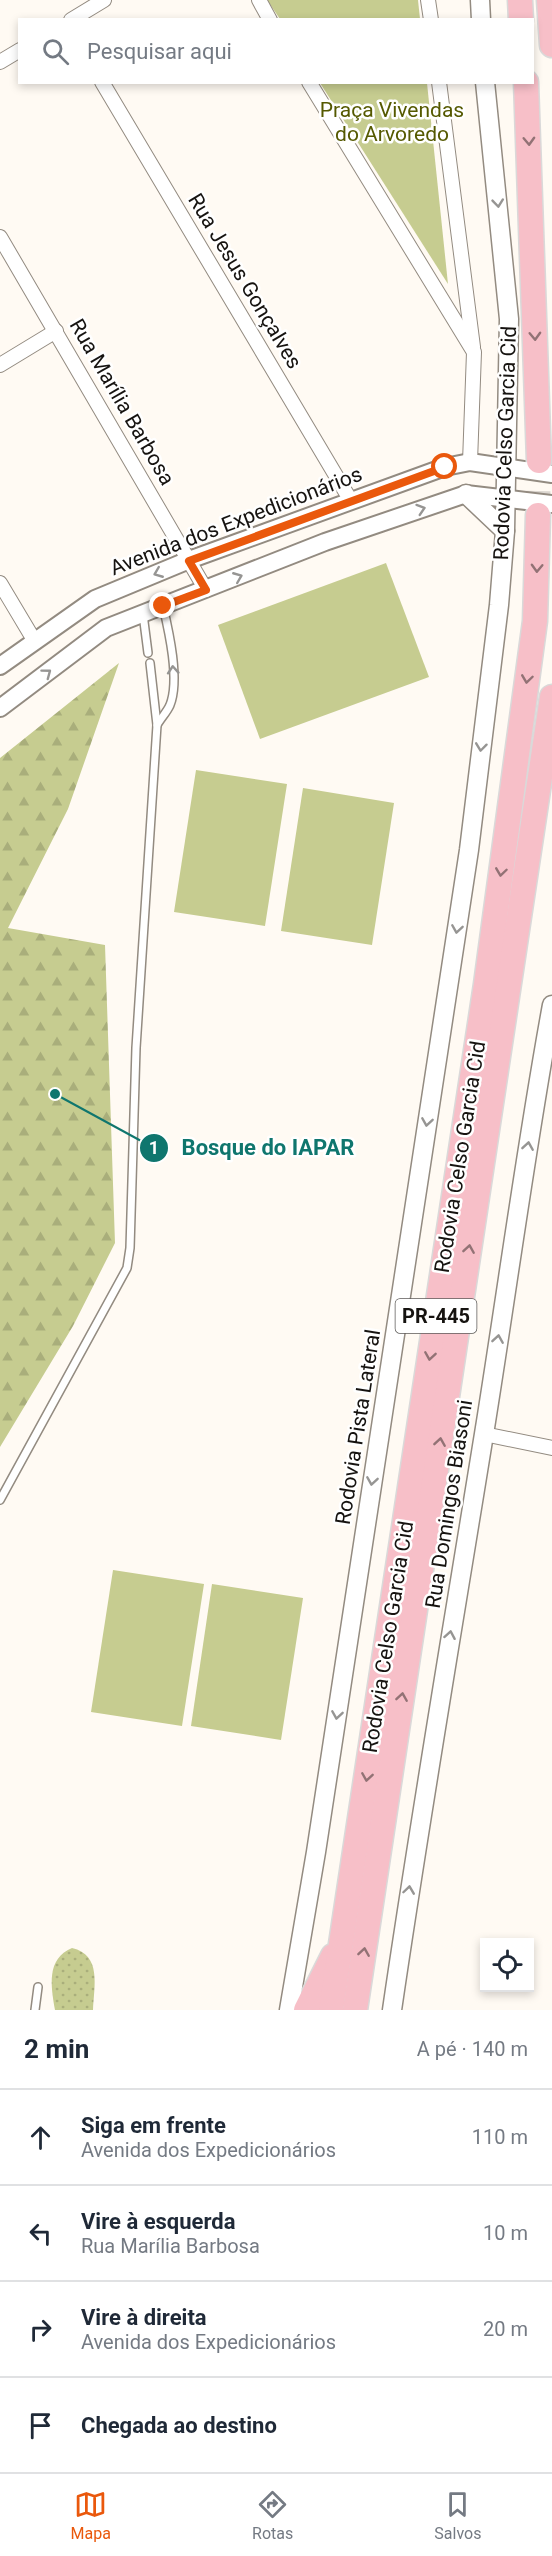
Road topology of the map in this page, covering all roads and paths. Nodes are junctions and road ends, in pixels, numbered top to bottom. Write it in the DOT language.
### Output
graph roads {
  1 [pos="104,0"];
  2 [pos="259,0"];
  3 [pos="428,0"];
  4 [pos="480,0"];
  5 [pos="520,0"];
  6 [pos="549,0"];
  7 [pos="74,18"];
  8 [pos="269,18"];
  9 [pos="431,18"];
  10 [pos="481,18"];
  11 [pos="521,18"];
  12 [pos="552,45"];
  13 [pos="18,51"];
  14 [pos="0,62"];
  15 [pos="103,84"];
  16 [pos="310,84"];
  17 [pos="439,84"];
  18 [pos="485,84"];
  19 [pos="526,84"];
  20 [pos="0,237"];
  21 [pos="56,331"];
  22 [pos="474,352"];
  23 [pos="0,365"];
  24 [pos="470,462"];
  25 [pos="506,467"];
  26 [pos="545,468"];
  27 [pos="466,494"];
  28 [pos="505,499"];
  29 [pos="351,501"];
  30 [pos="545,510"];
  31 [pos="505,531"];
  32 [pos="189,561"];
  33 [pos="0,583"];
  34 [pos="206,590"];
  35 [pos="163,606"];
  36 [pos="143,614"];
  37 [pos="34,640"];
  38 [pos="148,653"];
  39 [pos="150,663"];
  40 [pos="0,666"];
  41 [pos="552,697"];
  42 [pos="0,708"];
  43 [pos="157,725"];
  44 [pos="469,850"];
  45 [pos="552,1005"];
  46 [pos="484,1434"];
  47 [pos="552,1448"];
  48 [pos="0,1500"];
  49 [pos="343,1935"];
  50 [pos="38,1987"];
  51 [pos="35,2010"];
  52 [pos="289,2010"];
  53 [pos="306,2010"];
  54 [pos="331,2010"];
  55 [pos="355,2010"];
  56 [pos="392,2010"];
  1 -- 7 [label="street"];
  2 -- 8 [label="street"];
  3 -- 9 [label="street"];
  4 -- 10 [label="main road"];
  5 -- 11 [label="highway"];
  6 -- 12 [label="highway"];
  13 -- 14 [label="street"];
  15 -- 29 [label="street, Rua Jesus Gonçalves"];
  16 -- 22 [label="street"];
  17 -- 22 [label="street"];
  18 -- 25 [label="main road, Rodovia Celso Garcia Cid, one-way"];
  19 -- 26 [label="highway, Rodovia Celso Garcia Cid, one-way"];
  20 -- 21 [label="street, Rua Marília Barbosa"];
  21 -- 23 [label="street"];
  21 -- 32 [label="street, Rua Marília Barbosa"];
  22 -- 24 [label="street"];
  24 -- 25 [label="street, Avenida dos Expedicionários"];
  24 -- 29 [label="street, Avenida dos Expedicionários"];
  25 -- 26 [label="street, Avenida dos Expedicionários"];
  25 -- 28 [label="main road, Rodovia Celso Garcia Cid"];
  27 -- 28 [label="street"];
  27 -- 31 [label="main road"];
  34 -- 27 [label="street, one-way"];
  28 -- 30 [label="street"];
  28 -- 31 [label="main road, Rodovia Celso Garcia Cid"];
  29 -- 32 [label="street, Avenida dos Expedicionários"];
  30 -- 49 [label="highway, Rodovia Celso Garcia Cid / PR-445, one-way"];
  31 -- 44 [label="main road, Rodovia Celso Garcia Cid, one-way"];
  32 -- 34 [label="street, Rua Marília Barbosa"];
  32 -- 37 [label="street, Avenida dos Expedicionários, one-way"];
  33 -- 37 [label="street"];
  34 -- 35 [label="street"];
  35 -- 36 [label="street"];
  43 -- 35 [label="lane, one-way"];
  36 -- 38 [label="lane"];
  42 -- 36 [label="street, one-way"];
  37 -- 40 [label="street, Avenida dos Expedicionários"];
  39 -- 43 [label="lane"];
  55 -- 41 [label="highway, Rodovia Celso Garcia Cid / PR-445, one-way"];
  43 -- 48 [label="lane"];
  44 -- 52 [label="main road, Rodovia Pista Lateral / PR-445, one-way"];
  46 -- 45 [label="main road, Rua Domingos Biasoni, one-way"];
  46 -- 47 [label="street"];
  56 -- 46 [label="main road, Rua Domingos Biasoni, one-way"];
  49 -- 53 [label="highway"];
  49 -- 54 [label="highway, Rodovia Celso Garcia Cid / PR-445"];
  50 -- 51 [label="lane"];
}
